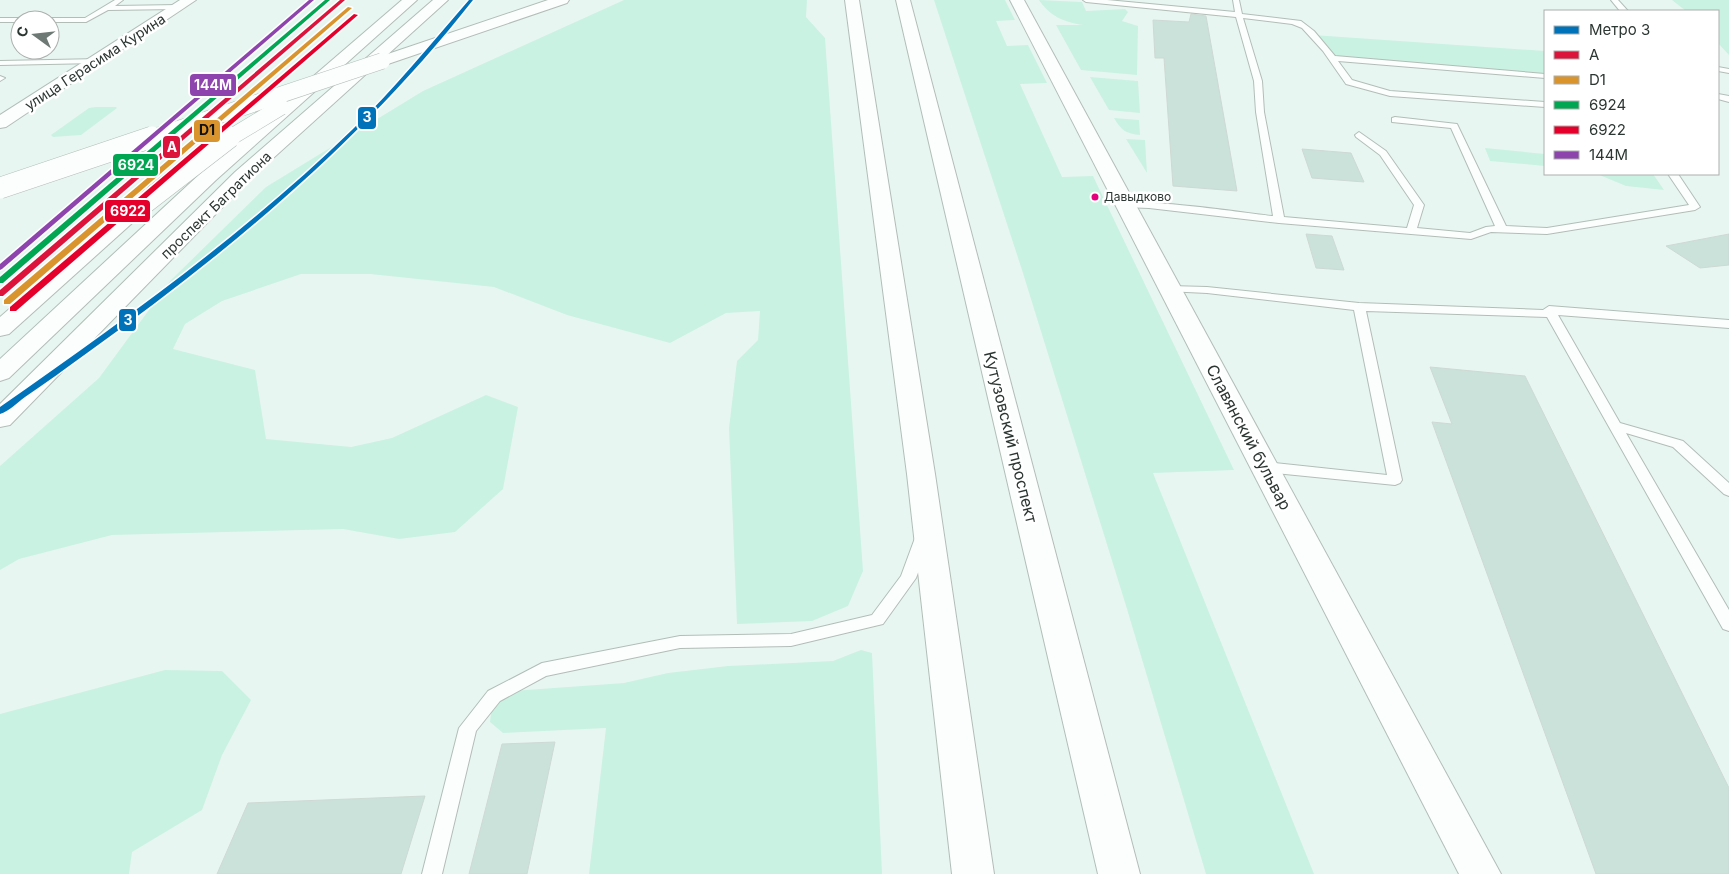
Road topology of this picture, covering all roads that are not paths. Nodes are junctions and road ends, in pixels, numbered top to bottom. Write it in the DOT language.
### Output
graph roads {
  1 [pos="120,0"];
  2 [pos="410,0"];
  3 [pos="441,0"];
  4 [pos="562,0"];
  5 [pos="852,0"];
  6 [pos="903,0"];
  7 [pos="1017,0"];
  8 [pos="1086,0"];
  9 [pos="1236,0"];
  10 [pos="1614,0"];
  11 [pos="184,4"];
  12 [pos="107,8"];
  13 [pos="1623,10"];
  14 [pos="1239,15"];
  15 [pos="60,20"];
  16 [pos="1334,58"];
  17 [pos="97,61"];
  18 [pos="382,61"];
  19 [pos="0,63"];
  20 [pos="1544,76"];
  21 [pos="1544,105"];
  22 [pos="1395,120"];
  23 [pos="0,123"];
  24 [pos="1360,135"];
  25 [pos="1674,175"];
  26 [pos="0,188"];
  27 [pos="1127,205"];
  28 [pos="1278,220"];
  29 [pos="1502,230"];
  30 [pos="1411,232"];
  31 [pos="1170,289"];
  32 [pos="1359,307"];
  33 [pos="1552,314"];
  34 [pos="1729,324"];
  35 [pos="0,329"];
  36 [pos="0,373"];
  37 [pos="0,419"];
  38 [pos="1617,426"];
  39 [pos="1265,467"];
  40 [pos="1729,491"];
  41 [pos="928,526"];
  42 [pos="1729,624"];
  43 [pos="432,874"];
  44 [pos="973,874"];
  45 [pos="1119,874"];
  46 [pos="1480,874"];
  1 -- 12 [label="lane"];
  2 -- 36 [label="main road, проспект Багратиона"];
  3 -- 37 [label="main road, проспект Багратиона"];
  4 -- 18 [label="main road"];
  5 -- 41 [label="main road"];
  6 -- 45 [label="main road, Кутузовский проспект"];
  7 -- 27 [label="main road, Славянский бульвар"];
  8 -- 14 [label="lane"];
  9 -- 14 [label="lane"];
  10 -- 13 [label="lane"];
  11 -- 12 [label="lane"];
  11 -- 17 [label="main road, улица Герасима Курина"];
  12 -- 15 [label="lane"];
  14 -- 16 [label="lane"];
  14 -- 28 [label="lane"];
  16 -- 20 [label="lane"];
  16 -- 21 [label="lane"];
  17 -- 19 [label="lane"];
  17 -- 23 [label="main road, улица Герасима Курина"];
  18 -- 26 [label="main road, bridge"];
  18 -- 35 [label="main road, bridge"];
  22 -- 29 [label="lane"];
  24 -- 30 [label="lane"];
  25 -- 29 [label="lane"];
  27 -- 28 [label="lane"];
  27 -- 31 [label="main road, Славянский бульвар"];
  28 -- 30 [label="lane"];
  29 -- 30 [label="lane"];
  31 -- 32 [label="lane"];
  31 -- 39 [label="main road, Славянский бульвар"];
  32 -- 33 [label="lane"];
  32 -- 39 [label="lane"];
  33 -- 34 [label="lane"];
  33 -- 38 [label="lane"];
  38 -- 40 [label="lane"];
  38 -- 42 [label="lane"];
  39 -- 46 [label="main road, Славянский бульвар"];
  41 -- 43 [label="lane"];
  41 -- 44 [label="main road"];
}
